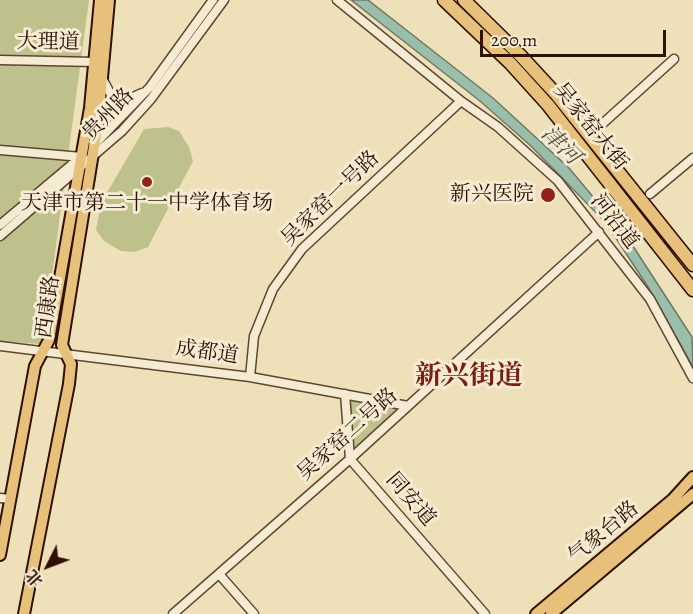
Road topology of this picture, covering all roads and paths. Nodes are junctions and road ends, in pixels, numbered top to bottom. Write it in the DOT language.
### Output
graph roads {
  1 [pos="100,0"];
  2 [pos="110,0"];
  3 [pos="213,0"];
  4 [pos="224,0"];
  5 [pos="337,0"];
  6 [pos="444,0"];
  7 [pos="464,0"];
  8 [pos="674,59"];
  9 [pos="0,60"];
  10 [pos="96,62"];
  11 [pos="102,77"];
  12 [pos="150,87"];
  13 [pos="461,101"];
  14 [pos="590,135"];
  15 [pos="93,146"];
  16 [pos="0,150"];
  17 [pos="693,158"];
  18 [pos="86,159"];
  19 [pos="79,171"];
  20 [pos="650,194"];
  21 [pos="0,225"];
  22 [pos="599,232"];
  23 [pos="0,236"];
  24 [pos="693,265"];
  25 [pos="693,290"];
  26 [pos="0,346"];
  27 [pos="43,350"];
  28 [pos="64,352"];
  29 [pos="250,377"];
  30 [pos="693,378"];
  31 [pos="345,394"];
  32 [pos="408,406"];
  33 [pos="350,459"];
  34 [pos="693,477"];
  35 [pos="693,494"];
  36 [pos="5,499"];
  37 [pos="0,555"];
  38 [pos="219,574"];
  39 [pos="24,614"];
  40 [pos="173,614"];
  41 [pos="254,614"];
  42 [pos="485,614"];
  43 [pos="536,614"];
  44 [pos="551,614"];
  1 -- 10 [label="main road, 西康路"];
  2 -- 11 [label="main road, 西康路"];
  3 -- 12 [label="street, 贵州路"];
  4 -- 18 [label="street, 贵州路"];
  5 -- 13 [label="street, 河沿道"];
  6 -- 25 [label="highway, 吴家窑大街"];
  7 -- 14 [label="highway, 吴家窑大街"];
  8 -- 14 [label="street"];
  9 -- 10 [label="street, 大理道"];
  10 -- 18 [label="main road, 西康路"];
  11 -- 12 [label="street"];
  11 -- 15 [label="main road, 西康路"];
  12 -- 15 [label="street, 贵州路"];
  13 -- 22 [label="street, 河沿道"];
  13 -- 29 [label="street, 吴家窑一号路"];
  14 -- 24 [label="highway, 吴家窑大街"];
  15 -- 18 [label="main road, 西康路"];
  16 -- 18 [label="street"];
  17 -- 20 [label="street"];
  18 -- 19 [label="main road, 西康路"];
  18 -- 21 [label="street, 贵州路"];
  18 -- 28 [label="main road, 西康路"];
  19 -- 23 [label="street, 贵州路"];
  19 -- 27 [label="main road, 西康路"];
  22 -- 30 [label="street, 河沿道"];
  22 -- 32 [label="street, 吴家窑二号路"];
  26 -- 27 [label="street, 成都道"];
  27 -- 28 [label="street, 成都道"];
  27 -- 36 [label="main road, 西康路"];
  28 -- 29 [label="street, 成都道"];
  28 -- 39 [label="main road, 西康路"];
  29 -- 31 [label="street, 成都道"];
  31 -- 32 [label="street, 成都道"];
  31 -- 33 [label="street"];
  32 -- 33 [label="street, 吴家窑二号路"];
  33 -- 38 [label="street, 吴家窑二号路"];
  33 -- 42 [label="street, 同安道"];
  34 -- 43 [label="main road, 气象台路"];
  35 -- 44 [label="main road, 气象台路"];
  36 -- 37 [label="main road, 西康路"];
  38 -- 40 [label="street, 吴家窑二号路"];
  38 -- 41 [label="street"];
}
